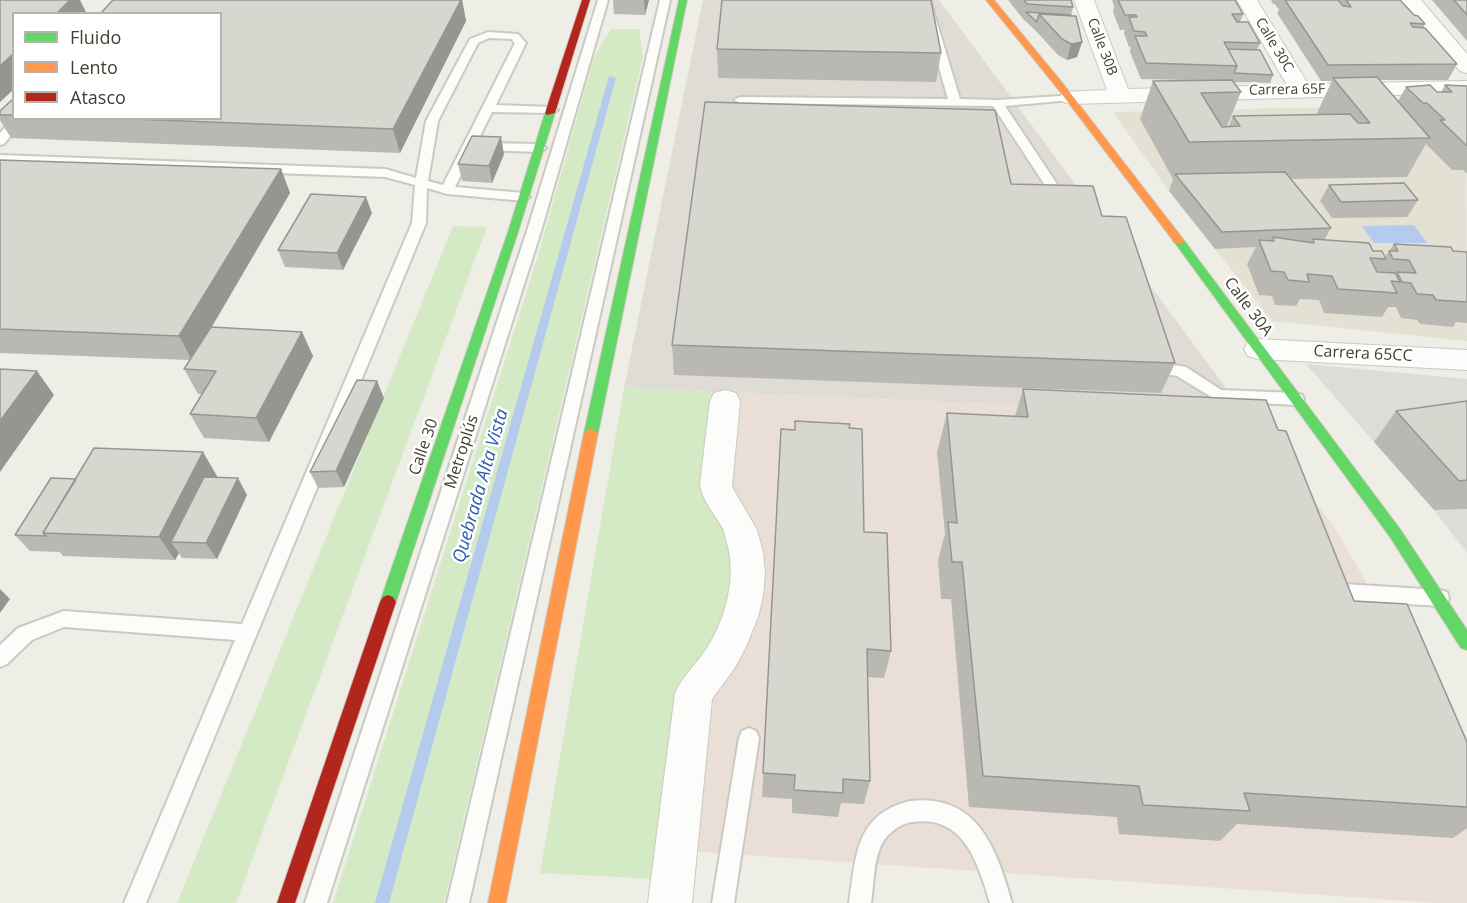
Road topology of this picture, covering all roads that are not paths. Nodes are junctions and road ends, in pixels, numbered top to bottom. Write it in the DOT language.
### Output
graph roads {
  1 [pos="586,0"];
  2 [pos="603,0"];
  3 [pos="665,0"];
  4 [pos="683,0"];
  5 [pos="925,0"];
  6 [pos="990,0"];
  7 [pos="1084,0"];
  8 [pos="1247,0"];
  9 [pos="1411,0"];
  10 [pos="1467,67"];
  11 [pos="1467,87"];
  12 [pos="1301,90"];
  13 [pos="1119,94"];
  14 [pos="1071,97"];
  15 [pos="740,100"];
  16 [pos="955,102"];
  17 [pos="997,103"];
  18 [pos="488,108"];
  19 [pos="552,110"];
  20 [pos="17,120"];
  21 [pos="0,141"];
  22 [pos="469,146"];
  23 [pos="540,148"];
  24 [pos="0,159"];
  25 [pos="421,183"];
  26 [pos="447,190"];
  27 [pos="524,197"];
  28 [pos="1064,203"];
  29 [pos="1258,349"];
  30 [pos="1467,360"];
  31 [pos="1166,369"];
  32 [pos="1296,399"];
  33 [pos="725,401"];
  34 [pos="1317,584"];
  35 [pos="1440,598"];
  36 [pos="247,633"];
  37 [pos="1467,643"];
  38 [pos="0,658"];
  39 [pos="749,738"];
  40 [pos="135,903"];
  41 [pos="286,903"];
  42 [pos="316,903"];
  43 [pos="458,903"];
  44 [pos="498,903"];
  45 [pos="670,903"];
  46 [pos="723,903"];
  47 [pos="860,903"];
  48 [pos="1001,903"];
  1 -- 19 [label="main road, Calle 30"];
  2 -- 42 [label="lane, Metroplús"];
  3 -- 43 [label="lane"];
  4 -- 44 [label="main road"];
  5 -- 16 [label="lane"];
  6 -- 14 [label="main road, Calle 30A"];
  7 -- 13 [label="street, Calle 30B"];
  8 -- 12 [label="street, Calle 30C"];
  9 -- 10 [label="street"];
  11 -- 12 [label="street, Carrera 65F"];
  12 -- 13 [label="street, Carrera 65F"];
  13 -- 14 [label="street, Carrera 65F"];
  14 -- 17 [label="lane"];
  14 -- 29 [label="main road, Calle 30A"];
  15 -- 16 [label="lane"];
  16 -- 17 [label="lane"];
  17 -- 28 [label="lane"];
  18 -- 19 [label="lane"];
  18 -- 22 [label="lane"];
  18 -- 25 [label="lane"];
  19 -- 23 [label="main road, Calle 30"];
  20 -- 21 [label="lane"];
  22 -- 23 [label="lane"];
  22 -- 26 [label="lane"];
  23 -- 27 [label="main road, Calle 30"];
  24 -- 25 [label="lane"];
  25 -- 26 [label="lane"];
  25 -- 36 [label="lane"];
  26 -- 27 [label="lane"];
  27 -- 41 [label="main road, Calle 30"];
  29 -- 30 [label="street, Carrera 65CC"];
  29 -- 32 [label="main road, Calle 30A"];
  31 -- 32 [label="lane"];
  32 -- 35 [label="main road, Calle 30A"];
  33 -- 45 [label="street"];
  34 -- 35 [label="lane"];
  35 -- 37 [label="main road, Calle 30A"];
  36 -- 38 [label="lane"];
  36 -- 40 [label="lane"];
  39 -- 46 [label="lane"];
  47 -- 48 [label="lane"];
}
